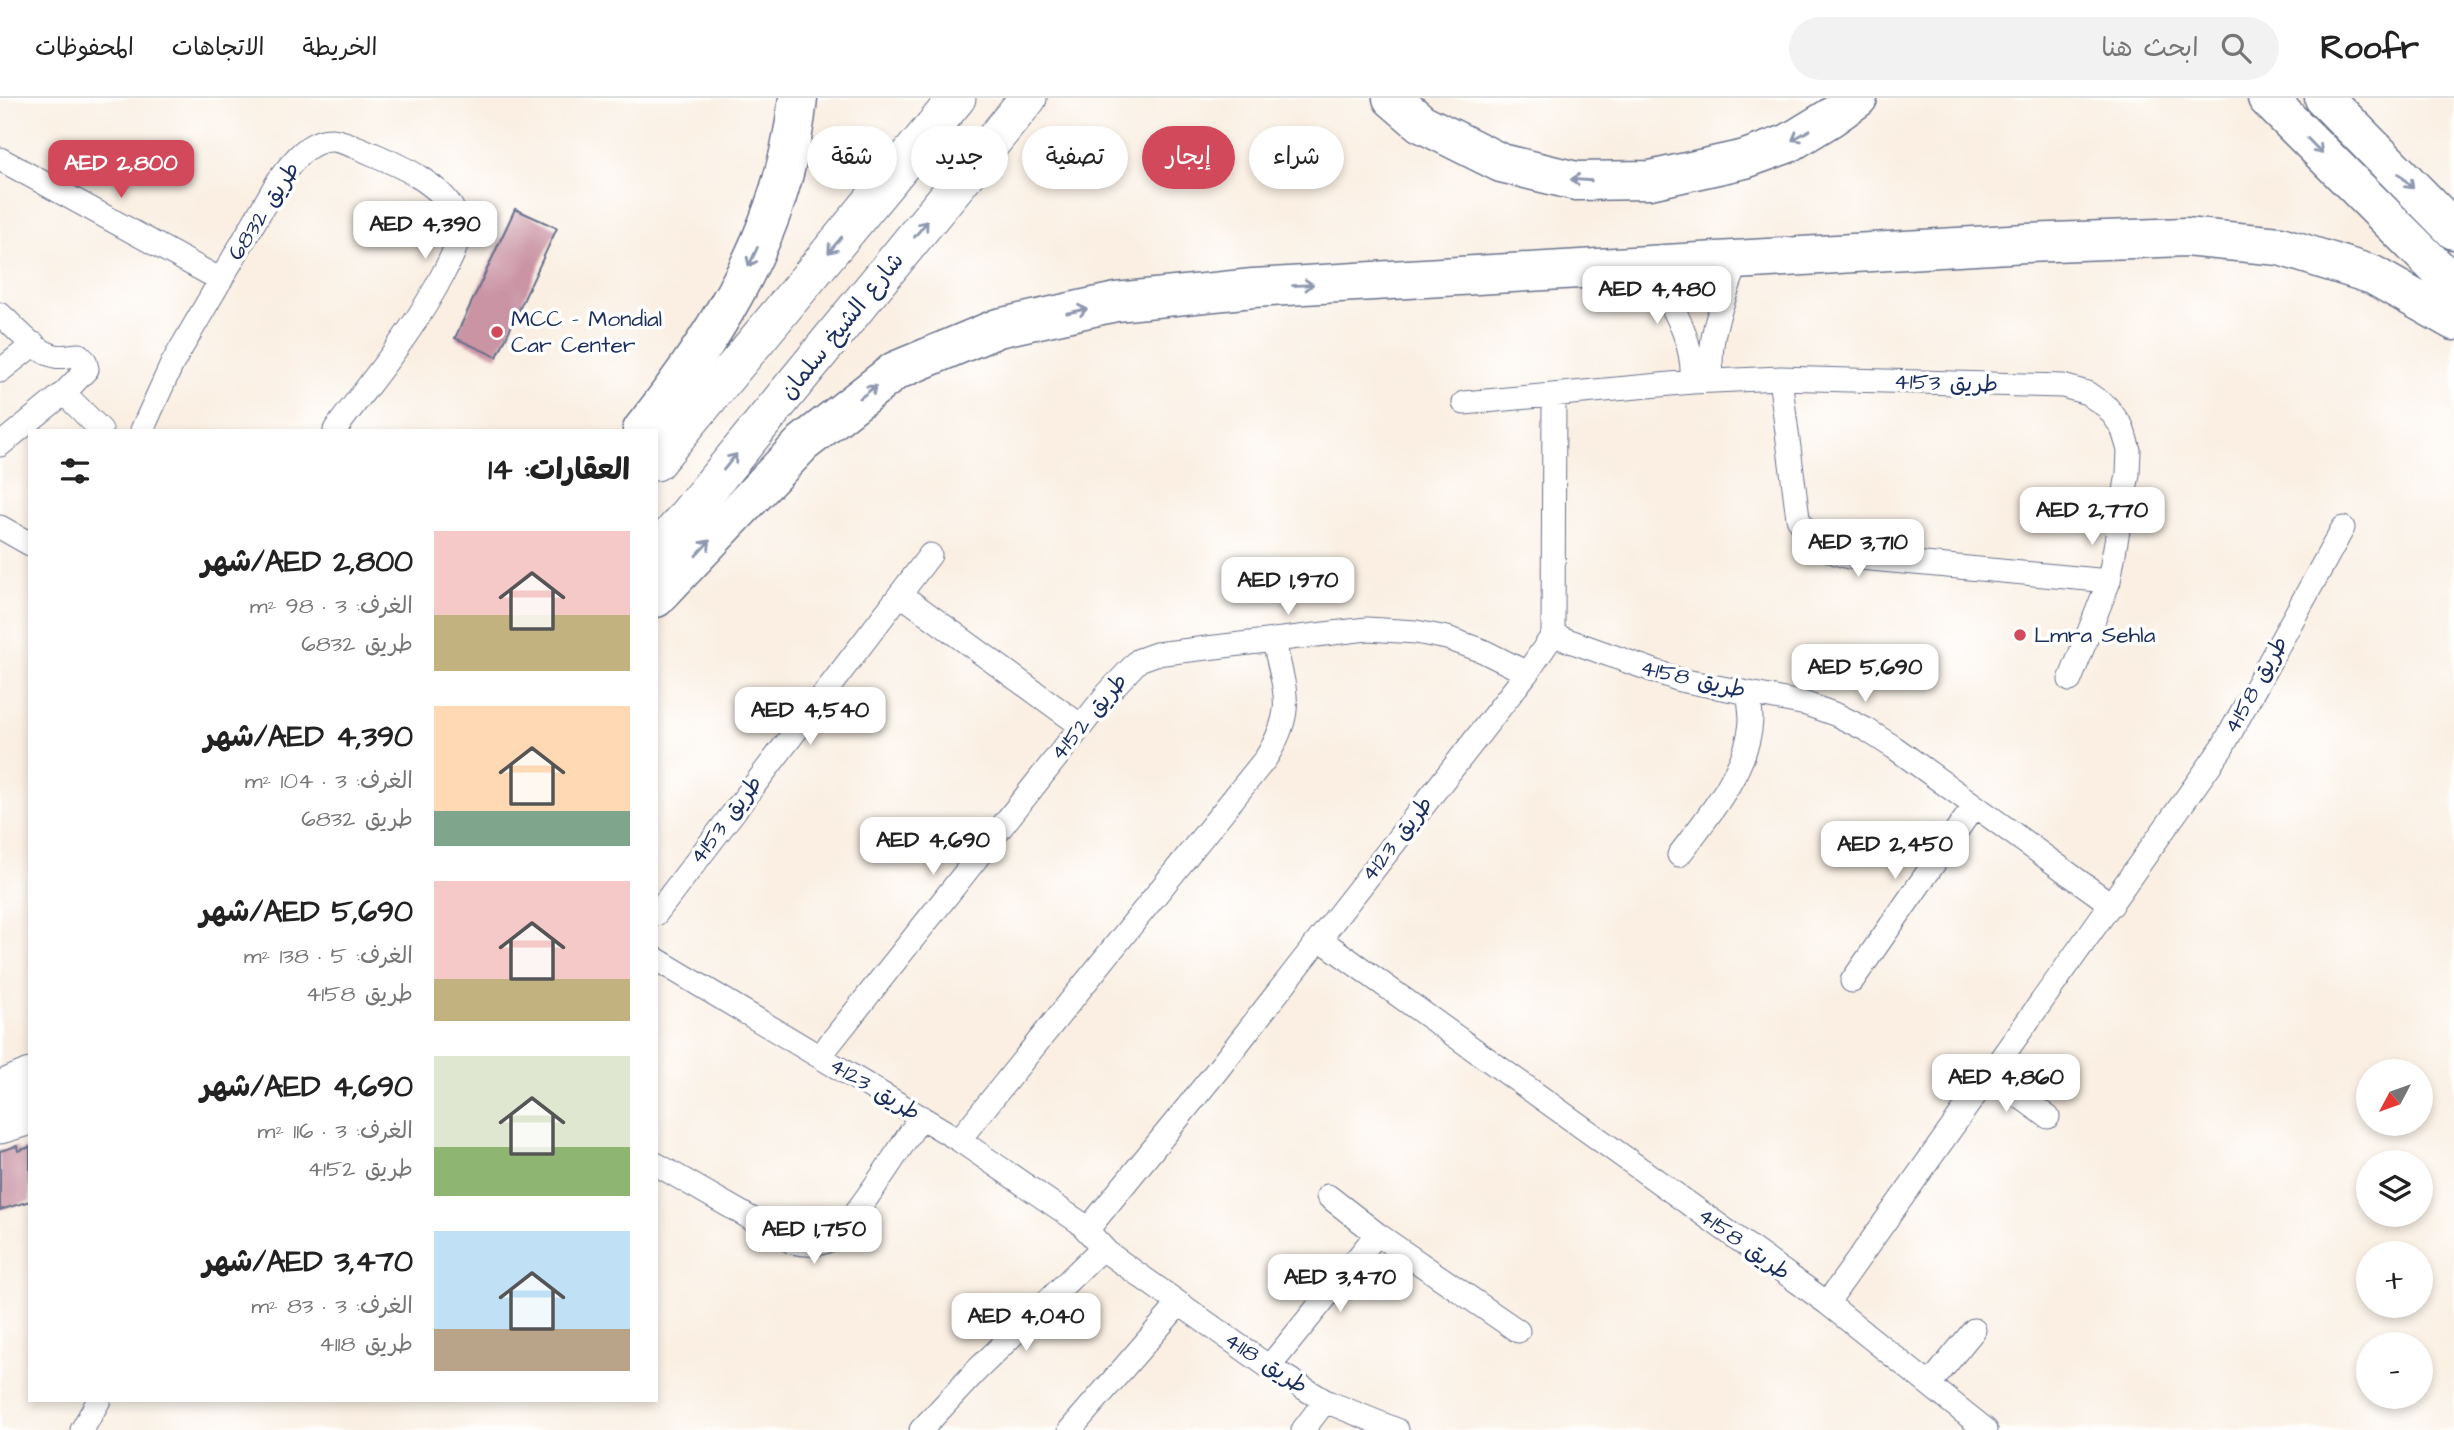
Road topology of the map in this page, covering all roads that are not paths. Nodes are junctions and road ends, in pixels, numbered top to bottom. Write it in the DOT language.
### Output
graph roads {
  1 [pos="798,98"];
  2 [pos="957,98"];
  3 [pos="1028,98"];
  4 [pos="1392,98"];
  5 [pos="1858,98"];
  6 [pos="2267,98"];
  7 [pos="2324,98"];
  8 [pos="0,159"];
  9 [pos="2454,230"];
  10 [pos="1738,260"];
  11 [pos="1650,265"];
  12 [pos="220,280"];
  13 [pos="2454,285"];
  14 [pos="0,313"];
  15 [pos="2454,321"];
  16 [pos="34,344"];
  17 [pos="0,371"];
  18 [pos="1780,378"];
  19 [pos="1703,381"];
  20 [pos="64,393"];
  21 [pos="1554,395"];
  22 [pos="1464,403"];
  23 [pos="99,429"];
  24 [pos="142,429"];
  25 [pos="336,429"];
  26 [pos="643,429"];
  27 [pos="0,445"];
  28 [pos="658,460"];
  29 [pos="0,527"];
  30 [pos="2343,528"];
  31 [pos="28,543"];
  32 [pos="658,551"];
  33 [pos="930,555"];
  34 [pos="2109,581"];
  35 [pos="900,594"];
  36 [pos="658,596"];
  37 [pos="1553,635"];
  38 [pos="1274,641"];
  39 [pos="1527,673"];
  40 [pos="2070,680"];
  41 [pos="1749,693"];
  42 [pos="1080,725"];
  43 [pos="1974,806"];
  44 [pos="1679,855"];
  45 [pos="2112,905"];
  46 [pos="658,911"];
  47 [pos="1320,939"];
  48 [pos="658,960"];
  49 [pos="1852,981"];
  50 [pos="28,1055"];
  51 [pos="820,1056"];
  52 [pos="0,1066"];
  53 [pos="1990,1075"];
  54 [pos="28,1078"];
  55 [pos="0,1090"];
  56 [pos="28,1117"];
  57 [pos="921,1117"];
  58 [pos="2048,1117"];
  59 [pos="0,1125"];
  60 [pos="959,1140"];
  61 [pos="658,1165"];
  62 [pos="1328,1196"];
  63 [pos="1088,1229"];
  64 [pos="1377,1234"];
  65 [pos="1102,1248"];
  66 [pos="1827,1303"];
  67 [pos="1179,1304"];
  68 [pos="1974,1330"];
  69 [pos="1518,1331"];
  70 [pos="1269,1367"];
  71 [pos="1930,1384"];
  72 [pos="1325,1401"];
  73 [pos="98,1402"];
  74 [pos="82,1430"];
  75 [pos="921,1430"];
  76 [pos="1070,1430"];
  77 [pos="1303,1430"];
  78 [pos="1397,1430"];
  79 [pos="1986,1430"];
  1 -- 26 [label="highway, one-way"];
  2 -- 28 [label="main road, one-way"];
  32 -- 3 [label="main road, شارع الشيخ سلمان, one-way"];
  5 -- 4 [label="highway, one-way"];
  6 -- 13 [label="highway, one-way"];
  7 -- 9 [label="highway, one-way"];
  8 -- 12 [label="street"];
  10 -- 11 [label="highway"];
  10 -- 15 [label="highway"];
  10 -- 19 [label="street"];
  11 -- 19 [label="street"];
  36 -- 11 [label="highway, one-way"];
  12 -- 24 [label="street, طريق 6832"];
  12 -- 25 [label="street, طريق 6832"];
  14 -- 16 [label="street"];
  16 -- 17 [label="street"];
  16 -- 20 [label="street"];
  18 -- 19 [label="street, طريق 4153"];
  18 -- 34 [label="street"];
  18 -- 34 [label="street, طريق 4153"];
  19 -- 21 [label="street, طريق 4153"];
  20 -- 23 [label="street"];
  20 -- 27 [label="street"];
  21 -- 22 [label="street, طريق 4153"];
  21 -- 37 [label="street"];
  29 -- 31 [label="street"];
  30 -- 45 [label="street, طريق 4158"];
  33 -- 35 [label="street, طريق 4153"];
  34 -- 40 [label="street"];
  35 -- 42 [label="street"];
  35 -- 46 [label="street, طريق 4153"];
  37 -- 39 [label="street, طريق 4123"];
  37 -- 41 [label="street, طريق 4158"];
  38 -- 39 [label="street, طريق 4152"];
  38 -- 42 [label="street, طريق 4152"];
  38 -- 60 [label="street"];
  39 -- 47 [label="street, طريق 4123"];
  41 -- 43 [label="street, طريق 4158"];
  41 -- 44 [label="street"];
  42 -- 51 [label="street, طريق 4152"];
  43 -- 45 [label="street, طريق 4158"];
  43 -- 49 [label="street"];
  45 -- 53 [label="street, طريق 4158"];
  47 -- 63 [label="street, طريق 4123"];
  47 -- 66 [label="street, طريق 4158"];
  48 -- 51 [label="street, طريق 4123"];
  50 -- 52 [label="main road"];
  51 -- 57 [label="street, طريق 4123"];
  53 -- 58 [label="street"];
  53 -- 66 [label="street, طريق 4158"];
  54 -- 55 [label="main road"];
  56 -- 59 [label="main road"];
  57 -- 60 [label="street, طريق 4123"];
  57 -- 61 [label="street"];
  60 -- 63 [label="street, طريق 4123"];
  62 -- 64 [label="street"];
  63 -- 65 [label="street, طريق 4123"];
  64 -- 69 [label="street"];
  64 -- 70 [label="street"];
  65 -- 67 [label="street, طريق 4123"];
  65 -- 75 [label="street"];
  66 -- 71 [label="street, طريق 4158"];
  67 -- 70 [label="street, طريق 4118"];
  67 -- 76 [label="street"];
  68 -- 71 [label="street"];
  70 -- 72 [label="street, طريق 4118"];
  71 -- 79 [label="street, طريق 4158"];
  72 -- 77 [label="street"];
  72 -- 78 [label="street, طريق 4118"];
  73 -- 74 [label="street"];
}
